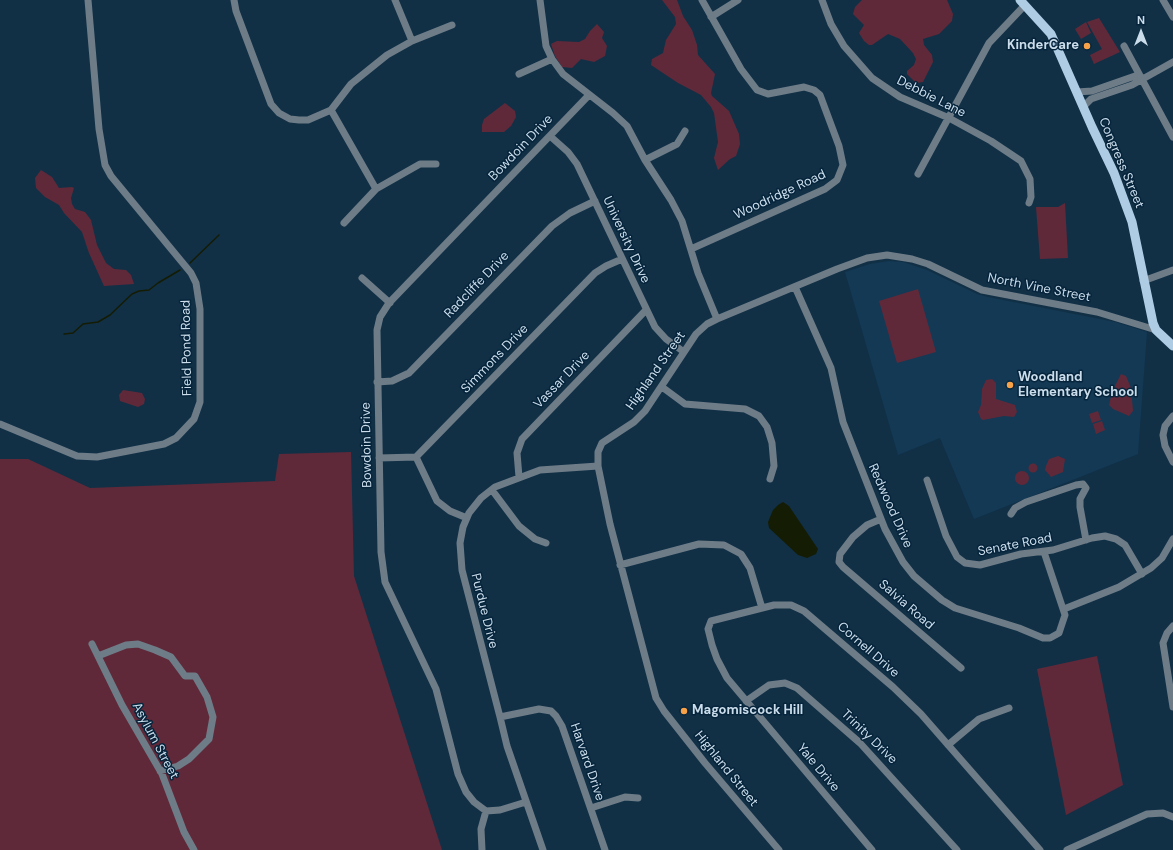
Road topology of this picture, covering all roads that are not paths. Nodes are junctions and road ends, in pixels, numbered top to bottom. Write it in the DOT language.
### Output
graph roads {
  1 [pos="88,0"];
  2 [pos="234,0"];
  3 [pos="394,0"];
  4 [pos="540,0"];
  5 [pos="702,0"];
  6 [pos="738,0"];
  7 [pos="822,0"];
  8 [pos="1164,0"];
  9 [pos="1022,2"];
  10 [pos="711,17"];
  11 [pos="1173,17"];
  12 [pos="452,24"];
  13 [pos="412,41"];
  14 [pos="1124,46"];
  15 [pos="552,59"];
  16 [pos="1173,62"];
  17 [pos="519,74"];
  18 [pos="1142,79"];
  19 [pos="1077,92"];
  20 [pos="589,95"];
  21 [pos="1083,106"];
  22 [pos="331,110"];
  23 [pos="949,118"];
  24 [pos="685,131"];
  25 [pos="550,136"];
  26 [pos="1173,136"];
  27 [pos="645,160"];
  28 [pos="436,164"];
  29 [pos="918,174"];
  30 [pos="376,189"];
  31 [pos="595,201"];
  32 [pos="1029,203"];
  33 [pos="344,223"];
  34 [pos="690,249"];
  35 [pos="622,259"];
  36 [pos="1173,270"];
  37 [pos="362,278"];
  38 [pos="1143,281"];
  39 [pos="795,287"];
  40 [pos="390,303"];
  41 [pos="646,310"];
  42 [pos="717,319"];
  43 [pos="1156,330"];
  44 [pos="1173,346"];
  45 [pos="684,352"];
  46 [pos="377,382"];
  47 [pos="662,387"];
  48 [pos="1173,416"];
  49 [pos="0,424"];
  50 [pos="416,457"];
  51 [pos="379,458"];
  52 [pos="1173,462"];
  53 [pos="598,466"];
  54 [pos="520,477"];
  55 [pos="770,479"];
  56 [pos="927,480"];
  57 [pos="492,490"];
  58 [pos="1011,514"];
  59 [pos="467,518"];
  60 [pos="881,519"];
  61 [pos="1173,539"];
  62 [pos="1086,540"];
  63 [pos="546,543"];
  64 [pos="1044,552"];
  65 [pos="620,565"];
  66 [pos="1142,574"];
  67 [pos="762,608"];
  68 [pos="1064,609"];
  69 [pos="1173,626"];
  70 [pos="92,644"];
  71 [pos="98,656"];
  72 [pos="961,668"];
  73 [pos="746,701"];
  74 [pos="1173,702"];
  75 [pos="1009,708"];
  76 [pos="500,717"];
  77 [pos="948,745"];
  78 [pos="160,771"];
  79 [pos="638,798"];
  80 [pos="526,802"];
  81 [pos="591,808"];
  82 [pos="486,811"];
  83 [pos="1173,817"];
  84 [pos="194,850"];
  85 [pos="482,850"];
  86 [pos="543,850"];
  87 [pos="605,850"];
  88 [pos="779,850"];
  89 [pos="872,850"];
  90 [pos="957,850"];
  91 [pos="1040,850"];
  92 [pos="1067,850"];
  1 -- 49 [label="street, Field Pond Road"];
  2 -- 22 [label="street"];
  3 -- 13 [label="street"];
  4 -- 15 [label="street"];
  5 -- 10 [label="street, Woodridge Road"];
  6 -- 10 [label="street"];
  7 -- 23 [label="street, Debbie Lane"];
  8 -- 11 [label="street"];
  9 -- 19 [label="main road, Congress Street"];
  9 -- 23 [label="street"];
  10 -- 34 [label="street, Woodridge Road"];
  12 -- 13 [label="street"];
  13 -- 22 [label="street"];
  14 -- 18 [label="street"];
  15 -- 17 [label="street"];
  15 -- 20 [label="street"];
  16 -- 18 [label="street"];
  18 -- 19 [label="street"];
  18 -- 21 [label="street"];
  18 -- 26 [label="street"];
  19 -- 21 [label="main road, Congress Street"];
  20 -- 25 [label="street, Bowdoin Drive"];
  20 -- 27 [label="street"];
  21 -- 38 [label="main road, Congress Street"];
  22 -- 30 [label="street"];
  23 -- 29 [label="street"];
  23 -- 32 [label="street, Debbie Lane"];
  24 -- 27 [label="street"];
  25 -- 31 [label="street, University Drive"];
  25 -- 40 [label="street, Bowdoin Drive"];
  27 -- 34 [label="street"];
  28 -- 30 [label="street"];
  30 -- 33 [label="street"];
  31 -- 35 [label="street, University Drive"];
  31 -- 46 [label="street, Radcliffe Drive"];
  34 -- 42 [label="street"];
  35 -- 41 [label="street, University Drive"];
  35 -- 50 [label="street, Simmons Drive"];
  36 -- 38 [label="street"];
  37 -- 40 [label="street"];
  38 -- 43 [label="main road, Congress Street"];
  39 -- 42 [label="street, North Vine Street"];
  39 -- 43 [label="street, North Vine Street"];
  39 -- 60 [label="street, Redwood Drive"];
  40 -- 46 [label="street, Bowdoin Drive"];
  41 -- 45 [label="street, University Drive"];
  41 -- 54 [label="street, Vassar Drive"];
  42 -- 45 [label="street, Highland Street"];
  43 -- 44 [label="main road"];
  45 -- 47 [label="street, Highland Street"];
  46 -- 51 [label="street, Bowdoin Drive"];
  47 -- 53 [label="street, Highland Street"];
  47 -- 55 [label="street"];
  48 -- 52 [label="street"];
  50 -- 51 [label="street"];
  50 -- 59 [label="street"];
  51 -- 82 [label="street, Bowdoin Drive"];
  53 -- 54 [label="street, Purdue Drive"];
  53 -- 65 [label="street, Highland Street"];
  54 -- 57 [label="street, Purdue Drive"];
  56 -- 64 [label="street, Senate Road"];
  57 -- 59 [label="street, Purdue Drive"];
  57 -- 63 [label="street"];
  58 -- 62 [label="street"];
  59 -- 76 [label="street, Purdue Drive"];
  60 -- 68 [label="street, Redwood Drive"];
  60 -- 72 [label="street, Salvia Road"];
  61 -- 66 [label="street"];
  62 -- 64 [label="street, Senate Road"];
  62 -- 66 [label="street, Senate Road"];
  64 -- 68 [label="street"];
  65 -- 67 [label="street"];
  65 -- 88 [label="street, Highland Street"];
  66 -- 68 [label="street"];
  67 -- 73 [label="street, Cornell Drive"];
  67 -- 77 [label="street, Cornell Drive"];
  69 -- 74 [label="street"];
  70 -- 71 [label="street, Asylum Street"];
  71 -- 78 [label="street, Asylum Street"];
  71 -- 78 [label="street"];
  73 -- 89 [label="street, Yale Drive"];
  73 -- 90 [label="street, Trinity Drive"];
  75 -- 77 [label="street"];
  76 -- 80 [label="street, Purdue Drive"];
  76 -- 81 [label="street, Harvard Drive"];
  77 -- 91 [label="street, Cornell Drive"];
  78 -- 84 [label="street, Asylum Street"];
  79 -- 81 [label="street"];
  80 -- 82 [label="street"];
  80 -- 86 [label="street, Purdue Drive"];
  81 -- 87 [label="street, Harvard Drive"];
  82 -- 85 [label="street"];
  83 -- 92 [label="street"];
}
